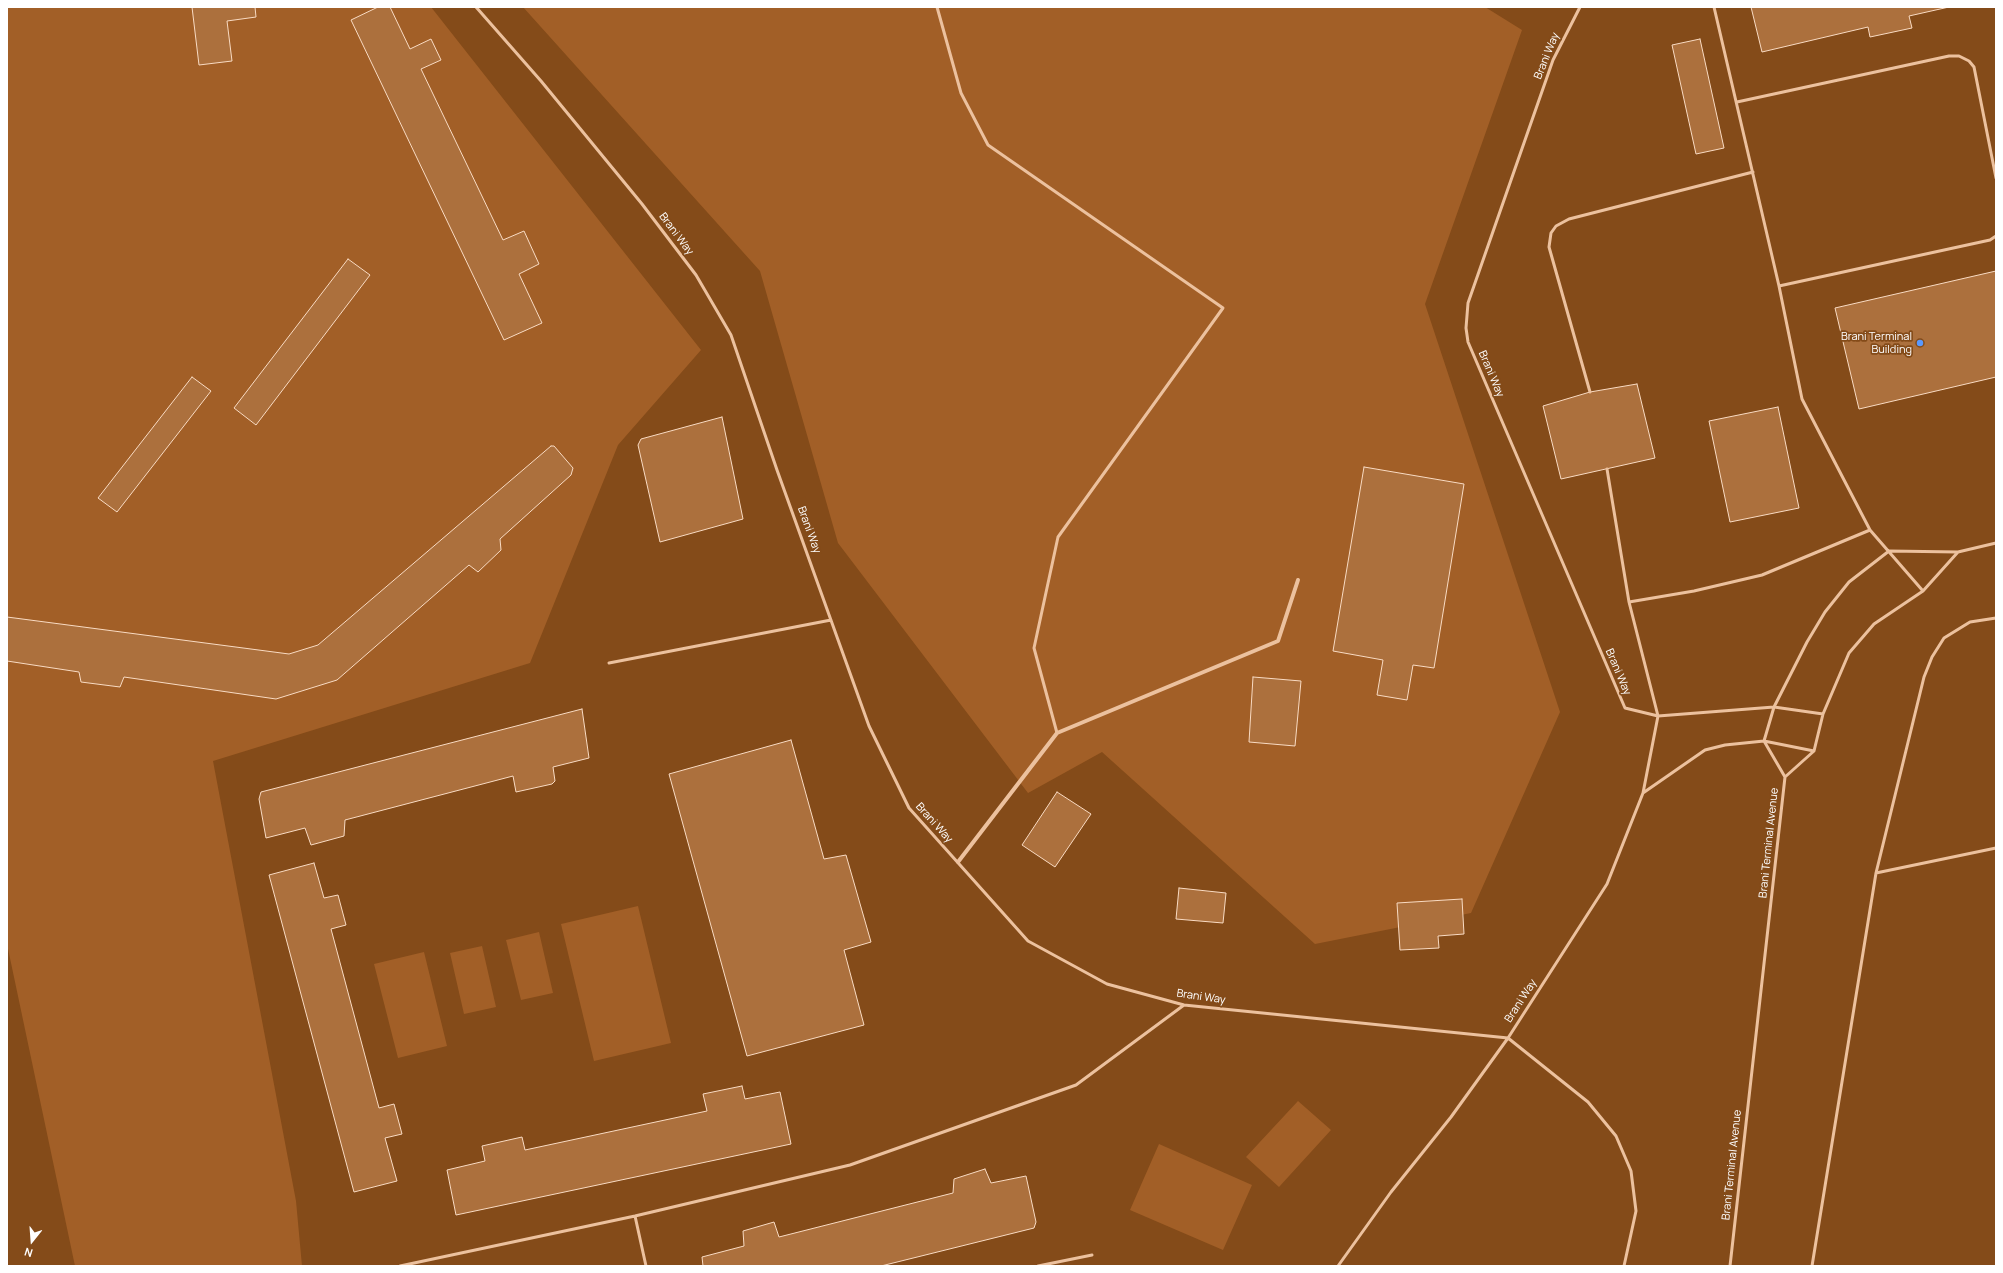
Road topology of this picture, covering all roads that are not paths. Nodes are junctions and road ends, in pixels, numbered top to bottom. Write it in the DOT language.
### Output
graph roads {
  1 [pos="476,7"];
  2 [pos="937,7"];
  3 [pos="1580,7"];
  4 [pos="1714,7"];
  5 [pos="1737,102"];
  6 [pos="1753,172"];
  7 [pos="1996,178"];
  8 [pos="1996,236"];
  9 [pos="1779,286"];
  10 [pos="1590,392"];
  11 [pos="1607,469"];
  12 [pos="1870,530"];
  13 [pos="1996,543"];
  14 [pos="1889,551"];
  15 [pos="1958,552"];
  16 [pos="1298,580"];
  17 [pos="1922,591"];
  18 [pos="1629,602"];
  19 [pos="1996,618"];
  20 [pos="831,620"];
  21 [pos="609,663"];
  22 [pos="1774,707"];
  23 [pos="1823,714"];
  24 [pos="1658,716"];
  25 [pos="1057,733"];
  26 [pos="1764,741"];
  27 [pos="1814,751"];
  28 [pos="1785,777"];
  29 [pos="1643,793"];
  30 [pos="1996,848"];
  31 [pos="958,862"];
  32 [pos="1876,873"];
  33 [pos="1184,1005"];
  34 [pos="1508,1038"];
  35 [pos="635,1216"];
  36 [pos="1092,1254"];
  37 [pos="400,1266"];
  38 [pos="646,1266"];
  39 [pos="1038,1266"];
  40 [pos="1338,1266"];
  41 [pos="1624,1266"];
  42 [pos="1730,1266"];
  43 [pos="1812,1266"];
  1 -- 20 [label="lane, Brani Way"];
  2 -- 25 [label="lane"];
  3 -- 24 [label="lane, Brani Way"];
  4 -- 5 [label="lane"];
  5 -- 6 [label="lane"];
  5 -- 7 [label="lane"];
  6 -- 9 [label="lane"];
  6 -- 10 [label="lane"];
  8 -- 9 [label="lane"];
  9 -- 12 [label="lane"];
  11 -- 18 [label="lane"];
  12 -- 14 [label="lane"];
  12 -- 18 [label="lane"];
  13 -- 15 [label="lane"];
  14 -- 15 [label="lane"];
  14 -- 17 [label="lane"];
  14 -- 22 [label="lane"];
  15 -- 17 [label="lane"];
  16 -- 25 [label="street"];
  17 -- 23 [label="lane"];
  18 -- 24 [label="lane"];
  19 -- 32 [label="lane"];
  20 -- 21 [label="lane"];
  20 -- 31 [label="lane, Brani Way"];
  22 -- 23 [label="lane, Brani Way"];
  22 -- 24 [label="lane, Brani Way"];
  22 -- 26 [label="lane"];
  23 -- 27 [label="lane"];
  24 -- 29 [label="lane, Brani Way"];
  25 -- 31 [label="street"];
  26 -- 27 [label="lane"];
  26 -- 28 [label="lane, Brani Terminal Avenue"];
  26 -- 29 [label="lane"];
  27 -- 28 [label="lane"];
  28 -- 42 [label="lane, Brani Terminal Avenue"];
  29 -- 34 [label="lane, Brani Way"];
  30 -- 32 [label="lane"];
  31 -- 33 [label="lane, Brani Way"];
  32 -- 43 [label="lane"];
  33 -- 34 [label="lane, Brani Way"];
  33 -- 35 [label="lane"];
  34 -- 40 [label="lane"];
  34 -- 41 [label="lane"];
  35 -- 37 [label="lane"];
  35 -- 38 [label="lane"];
  36 -- 39 [label="lane"];
}
